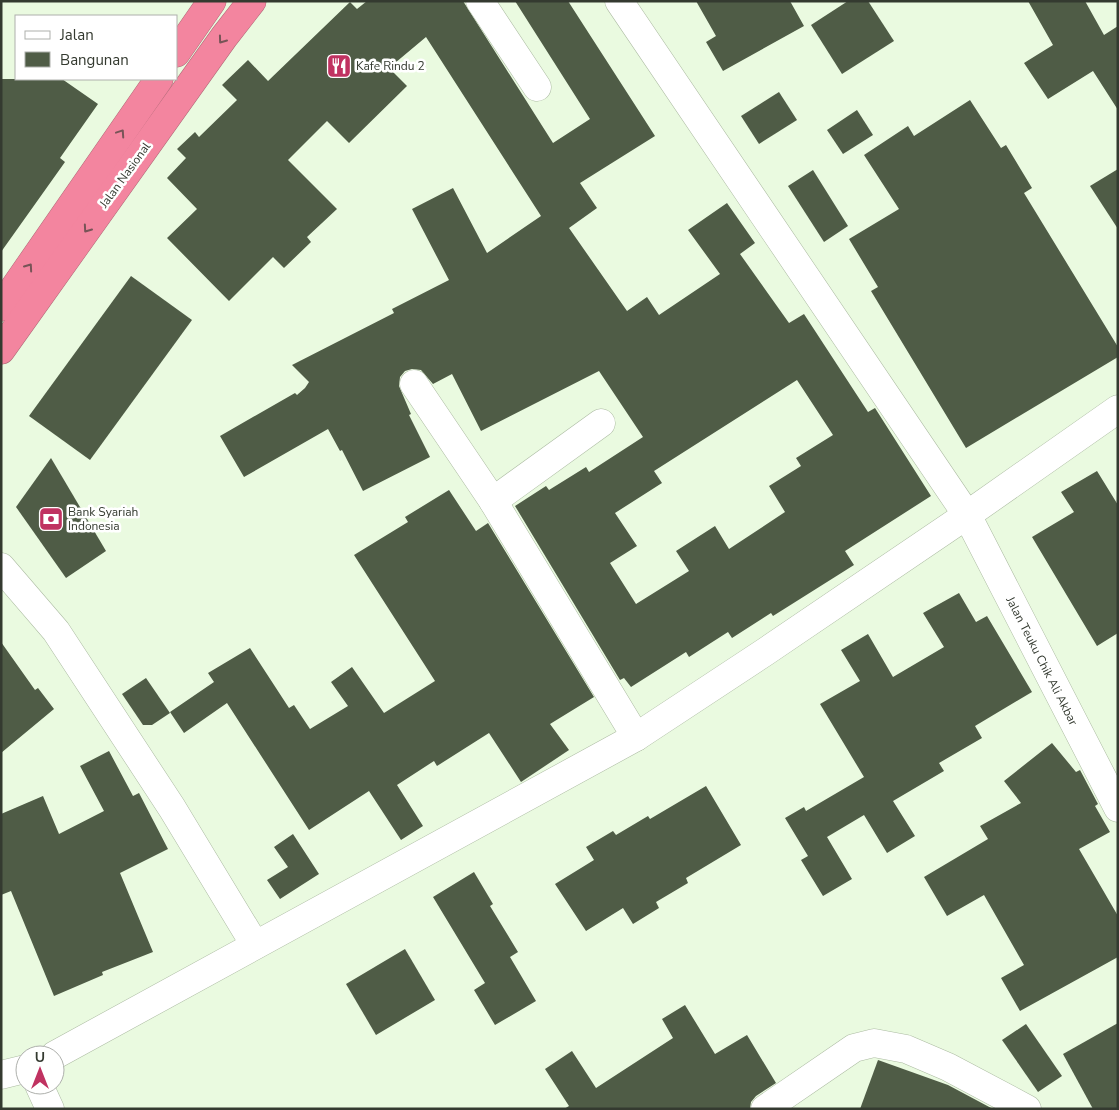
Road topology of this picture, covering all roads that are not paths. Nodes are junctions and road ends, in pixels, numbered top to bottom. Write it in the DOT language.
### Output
graph roads {
  1 [pos="212,1"];
  2 [pos="252,1"];
  3 [pos="480,1"];
  4 [pos="619,1"];
  5 [pos="178,50"];
  6 [pos="158,80"];
  7 [pos="537,87"];
  8 [pos="1,307"];
  9 [pos="1,350"];
  10 [pos="414,384"];
  11 [pos="1118,409"];
  12 [pos="601,423"];
  13 [pos="493,502"];
  14 [pos="967,515"];
  15 [pos="1,567"];
  16 [pos="636,737"];
  17 [pos="1118,808"];
  18 [pos="256,945"];
  19 [pos="65,1050"];
  20 [pos="15,1072"];
  21 [pos="1,1075"];
  22 [pos="44,1095"];
  23 [pos="50,1109"];
  24 [pos="765,1109"];
  25 [pos="1027,1109"];
  1 -- 5 [label="highway"];
  2 -- 9 [label="highway, Jalan Nasional, one-way"];
  3 -- 7 [label="street"];
  4 -- 14 [label="street, Jalan Teuku Chik Ali Akbar"];
  8 -- 6 [label="highway, Jalan Nasional, one-way"];
  10 -- 13 [label="street"];
  11 -- 14 [label="street"];
  12 -- 13 [label="street"];
  13 -- 16 [label="street"];
  14 -- 16 [label="street"];
  14 -- 17 [label="street, Jalan Teuku Chik Ali Akbar"];
  15 -- 18 [label="street"];
  16 -- 18 [label="street"];
  18 -- 19 [label="street"];
  20 -- 21 [label="street"];
  22 -- 23 [label="street"];
  24 -- 25 [label="street"];
}
